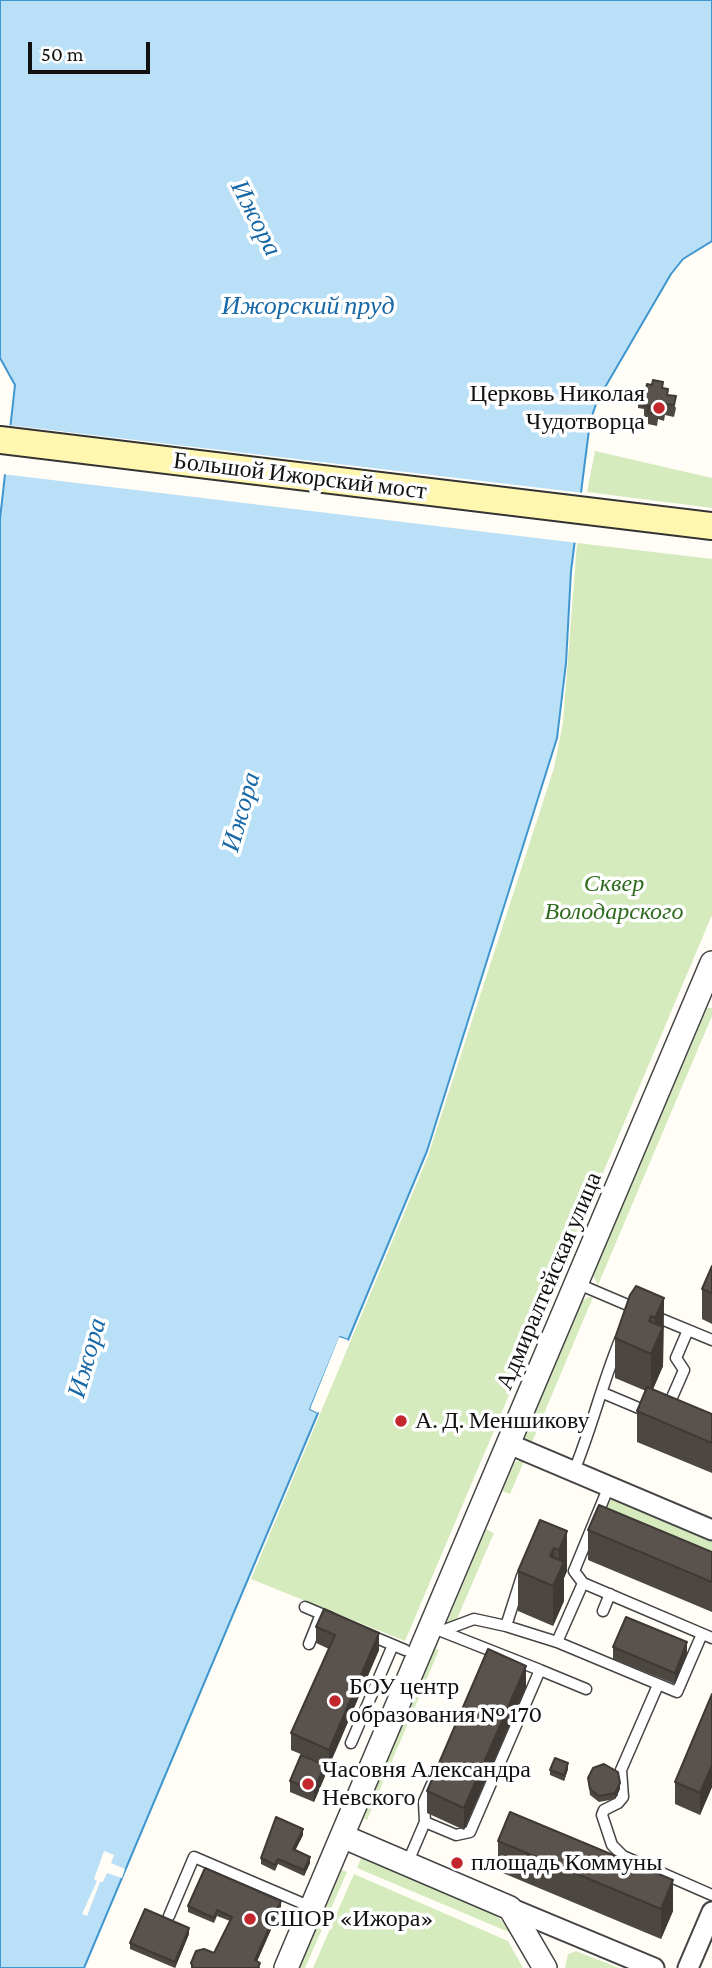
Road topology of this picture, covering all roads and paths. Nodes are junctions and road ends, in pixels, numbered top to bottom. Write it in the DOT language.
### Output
graph roads {
  1 [pos="0,440"];
  2 [pos="0,457"];
  3 [pos="599,520"];
  4 [pos="712,526"];
  5 [pos="712,543"];
  6 [pos="712,963"];
  7 [pos="705,998"];
  8 [pos="576,1283"];
  9 [pos="634,1308"];
  10 [pos="628,1320"];
  11 [pos="688,1330"];
  12 [pos="623,1332"];
  13 [pos="712,1340"];
  14 [pos="603,1393"];
  15 [pos="509,1444"];
  16 [pos="574,1471"];
  17 [pos="609,1486"];
  18 [pos="712,1530"];
  19 [pos="568,1555"];
  20 [pos="579,1559"];
  21 [pos="526,1567"];
  22 [pos="583,1583"];
  23 [pos="610,1594"];
  24 [pos="305,1607"];
  25 [pos="603,1611"];
  26 [pos="321,1614"];
  27 [pos="346,1625"];
  28 [pos="506,1626"];
  29 [pos="436,1629"];
  30 [pos="359,1630"];
  31 [pos="707,1636"];
  32 [pos="557,1642"];
  33 [pos="309,1644"];
  34 [pos="393,1645"];
  35 [pos="405,1650"];
  36 [pos="491,1653"];
  37 [pos="485,1665"];
  38 [pos="540,1670"];
  39 [pos="658,1685"];
  40 [pos="586,1689"];
  41 [pos="351,1743"];
  42 [pos="435,1777"];
  43 [pos="425,1822"];
  44 [pos="342,1836"];
  45 [pos="407,1864"];
  46 [pos="712,1895"];
  47 [pos="312,1907"];
  48 [pos="510,1909"];
  49 [pos="712,1912"];
  50 [pos="169,1916"];
  51 [pos="286,1968"];
  52 [pos="544,1968"];
  53 [pos="654,1968"];
  54 [pos="688,1968"];
  1 -- 3 [label="main road, Большой Ижорский мост"];
  2 -- 3 [label="main road, Большой Ижорский мост"];
  3 -- 4 [label="main road"];
  3 -- 5 [label="main road"];
  6 -- 7 [label="street, Адмиралтейская улица"];
  7 -- 8 [label="street, Адмиралтейская улица"];
  8 -- 9 [label="lane"];
  8 -- 15 [label="street, Адмиралтейская улица"];
  9 -- 10 [label="lane"];
  9 -- 11 [label="lane"];
  11 -- 13 [label="lane"];
  11 -- 14 [label="lane"];
  12 -- 14 [label="lane"];
  14 -- 16 [label="lane"];
  15 -- 16 [label="street"];
  15 -- 29 [label="street, Адмиралтейская улица"];
  16 -- 17 [label="street"];
  17 -- 18 [label="street"];
  17 -- 20 [label="lane"];
  19 -- 20 [label="lane"];
  20 -- 22 [label="lane"];
  21 -- 28 [label="lane"];
  22 -- 23 [label="lane"];
  22 -- 32 [label="lane"];
  23 -- 25 [label="lane"];
  23 -- 31 [label="lane"];
  24 -- 26 [label="lane"];
  26 -- 27 [label="lane"];
  26 -- 33 [label="lane"];
  28 -- 29 [label="lane"];
  28 -- 32 [label="lane"];
  29 -- 36 [label="lane"];
  29 -- 44 [label="street, Адмиралтейская улица"];
  30 -- 34 [label="lane"];
  31 -- 39 [label="lane"];
  32 -- 39 [label="lane"];
  34 -- 35 [label="lane"];
  34 -- 41 [label="lane"];
  36 -- 37 [label="lane"];
  36 -- 38 [label="lane"];
  38 -- 40 [label="lane"];
  38 -- 43 [label="lane"];
  39 -- 46 [label="lane"];
  42 -- 43 [label="lane"];
  43 -- 45 [label="lane"];
  44 -- 45 [label="street"];
  44 -- 47 [label="street, Адмиралтейская улица"];
  45 -- 48 [label="street"];
  47 -- 50 [label="lane"];
  47 -- 51 [label="street, Адмиралтейская улица"];
  48 -- 52 [label="street"];
  48 -- 53 [label="street"];
  49 -- 54 [label="street"];
}
